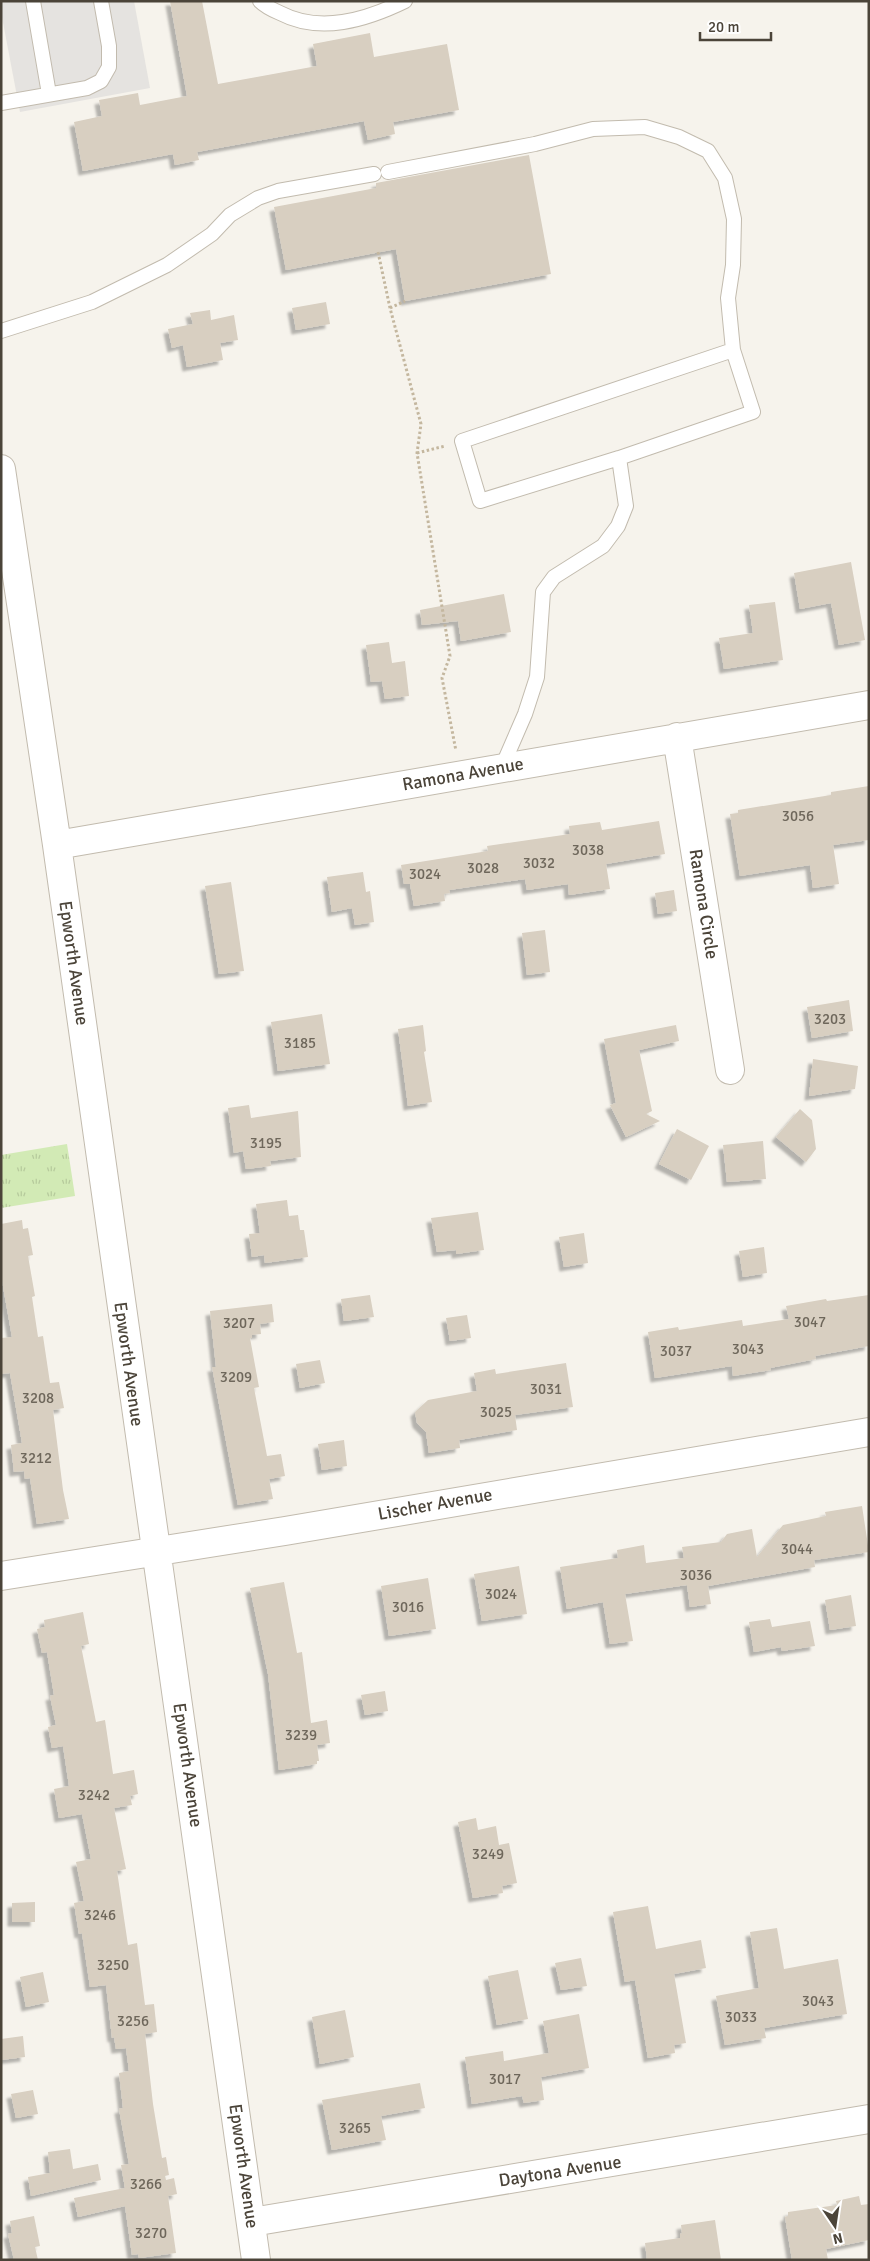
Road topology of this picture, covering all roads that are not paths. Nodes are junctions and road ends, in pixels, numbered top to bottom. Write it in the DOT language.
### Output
graph roads {
  1 [pos="33,1"];
  2 [pos="101,1"];
  3 [pos="260,1"];
  4 [pos="405,1"];
  5 [pos="49,94"];
  6 [pos="1,103"];
  7 [pos="388,172"];
  8 [pos="374,174"];
  9 [pos="1,331"];
  10 [pos="732,350"];
  11 [pos="619,458"];
  12 [pos="1,469"];
  13 [pos="869,705"];
  14 [pos="678,737"];
  15 [pos="502,767"];
  16 [pos="57,844"];
  17 [pos="730,1070"];
  18 [pos="869,1432"];
  19 [pos="156,1552"];
  20 [pos="1,1576"];
  21 [pos="869,2119"];
  22 [pos="252,2222"];
  23 [pos="256,2260"];
  1 -- 5 [label="lane"];
  2 -- 5 [label="lane"];
  3 -- 4 [label="lane"];
  5 -- 6 [label="lane"];
  7 -- 10 [label="lane"];
  8 -- 9 [label="lane"];
  10 -- 11 [label="lane"];
  10 -- 11 [label="lane"];
  11 -- 15 [label="lane"];
  12 -- 16 [label="street, Epworth Avenue"];
  13 -- 14 [label="street, Ramona Avenue"];
  14 -- 15 [label="street, Ramona Avenue"];
  14 -- 17 [label="street, Ramona Circle"];
  15 -- 16 [label="street, Ramona Avenue"];
  16 -- 19 [label="street, Epworth Avenue"];
  18 -- 19 [label="street, Lischer Avenue"];
  19 -- 20 [label="street, Lischer Avenue"];
  19 -- 22 [label="street, Epworth Avenue"];
  21 -- 22 [label="street, Daytona Avenue"];
  22 -- 23 [label="street, Epworth Avenue"];
}
